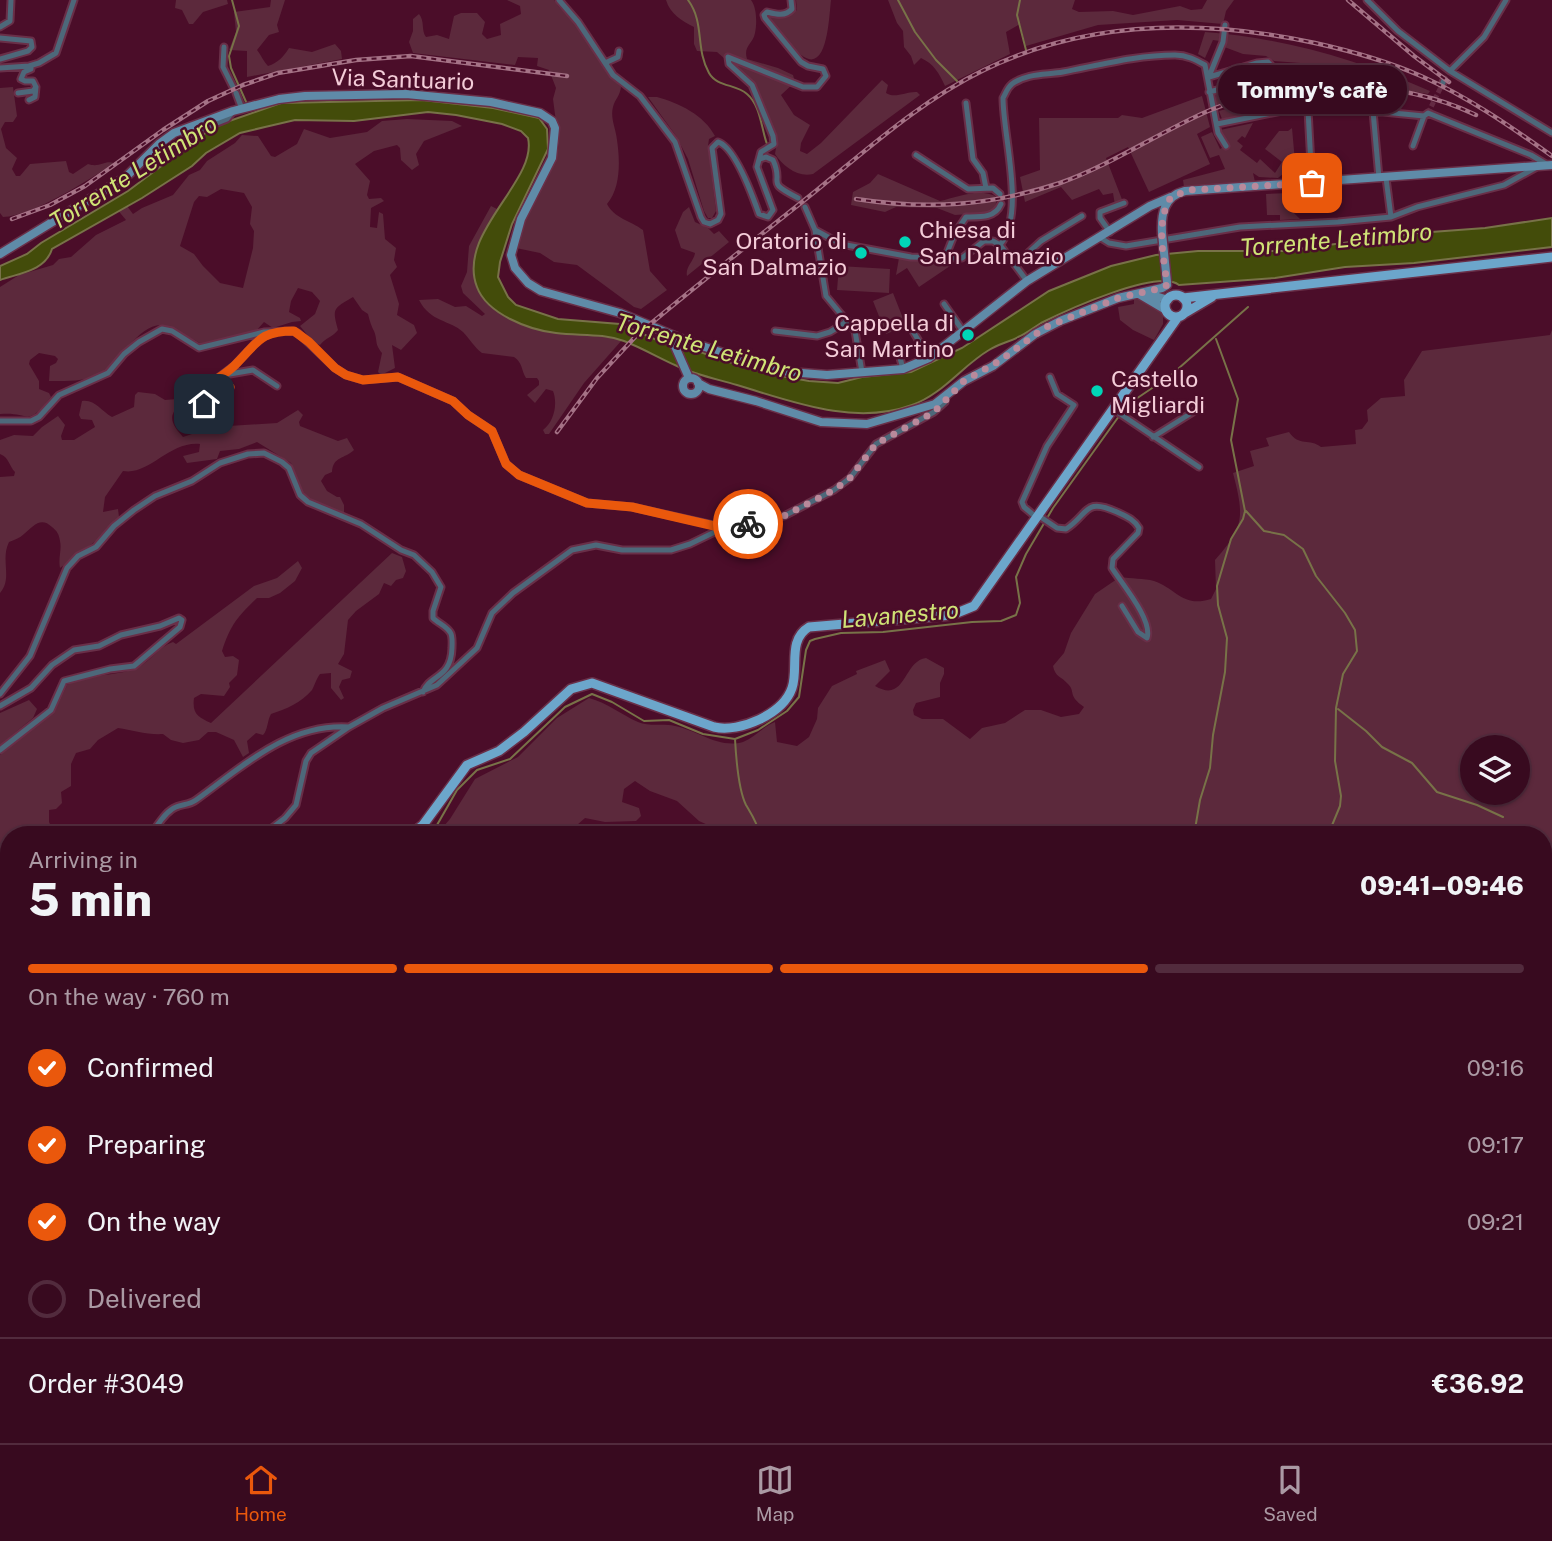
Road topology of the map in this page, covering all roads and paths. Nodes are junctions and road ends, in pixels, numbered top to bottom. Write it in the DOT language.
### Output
graph roads {
  1 [pos="10,0"];
  2 [pos="74,0"];
  3 [pos="559,0"];
  4 [pos="792,0"];
  5 [pos="1367,0"];
  6 [pos="1506,0"];
  7 [pos="1225,25"];
  8 [pos="0,27"];
  9 [pos="0,38"];
  10 [pos="224,47"];
  11 [pos="619,51"];
  12 [pos="0,59"];
  13 [pos="605,63"];
  14 [pos="31,66"];
  15 [pos="0,68"];
  16 [pos="1450,71"];
  17 [pos="1278,74"];
  18 [pos="1209,77"];
  19 [pos="1282,85"];
  20 [pos="233,86"];
  21 [pos="36,87"];
  22 [pos="1209,92"];
  23 [pos="18,93"];
  24 [pos="236,93"];
  25 [pos="29,100"];
  26 [pos="1285,101"];
  27 [pos="965,103"];
  28 [pos="237,110"];
  29 [pos="1287,110"];
  30 [pos="1308,110"];
  31 [pos="1373,111"];
  32 [pos="1426,114"];
  33 [pos="1217,124"];
  34 [pos="1552,133"];
  35 [pos="182,142"];
  36 [pos="1226,146"];
  37 [pos="1413,146"];
  38 [pos="916,155"];
  39 [pos="760,159"];
  40 [pos="1551,165"];
  41 [pos="1538,166"];
  42 [pos="1383,178"];
  43 [pos="1312,183"];
  44 [pos="986,188"];
  45 [pos="1000,194"];
  46 [pos="1171,197"];
  47 [pos="798,198"];
  48 [pos="1124,203"];
  49 [pos="1001,204"];
  50 [pos="805,207"];
  51 [pos="1082,216"];
  52 [pos="1391,217"];
  53 [pos="815,230"];
  54 [pos="1110,232"];
  55 [pos="1101,238"];
  56 [pos="1000,245"];
  57 [pos="0,254"];
  58 [pos="1552,257"];
  59 [pos="945,258"];
  60 [pos="1015,265"];
  61 [pos="1027,281"];
  62 [pos="1167,283"];
  63 [pos="1139,294"];
  64 [pos="1217,295"];
  65 [pos="1183,298"];
  66 [pos="944,304"];
  67 [pos="1173,308"];
  68 [pos="848,321"];
  69 [pos="911,328"];
  70 [pos="775,331"];
  71 [pos="963,331"];
  72 [pos="273,333"];
  73 [pos="670,335"];
  74 [pos="899,354"];
  75 [pos="929,358"];
  76 [pos="903,369"];
  77 [pos="862,372"];
  78 [pos="223,375"];
  79 [pos="687,375"];
  80 [pos="1050,377"];
  81 [pos="277,386"];
  82 [pos="698,387"];
  83 [pos="946,397"];
  84 [pos="223,405"];
  85 [pos="1201,407"];
  86 [pos="1114,410"];
  87 [pos="0,421"];
  88 [pos="1153,437"];
  89 [pos="1199,467"];
  90 [pos="1038,517"];
  91 [pos="723,528"];
  92 [pos="1122,606"];
  93 [pos="423,692"];
  94 [pos="0,694"];
  95 [pos="0,706"];
  96 [pos="349,727"];
  97 [pos="0,750"];
  98 [pos="158,826"];
  99 [pos="275,826"];
  100 [pos="422,826"];
  1 -- 8 [label="street"];
  2 -- 14 [label="street"];
  3 -- 13 [label="street"];
  4 -- 39 [label="street"];
  5 -- 16 [label="street"];
  6 -- 16 [label="street"];
  7 -- 18 [label="street"];
  9 -- 12 [label="street"];
  10 -- 20 [label="street"];
  11 -- 13 [label="street"];
  13 -- 39 [label="street"];
  14 -- 15 [label="street"];
  14 -- 21 [label="street"];
  16 -- 34 [label="street"];
  17 -- 18 [label="street"];
  17 -- 19 [label="street"];
  17 -- 22 [label="street"];
  18 -- 22 [label="street"];
  18 -- 56 [label="street"];
  21 -- 23 [label="street"];
  21 -- 25 [label="street"];
  22 -- 33 [label="street"];
  24 -- 28 [label="street"];
  26 -- 29 [label="street"];
  27 -- 44 [label="street"];
  28 -- 35 [label="street"];
  28 -- 57 [label="main road, Via Santuario"];
  28 -- 73 [label="main road, Via Santuario"];
  29 -- 30 [label="street"];
  29 -- 33 [label="street"];
  30 -- 31 [label="street"];
  30 -- 43 [label="street"];
  31 -- 32 [label="street"];
  31 -- 42 [label="street"];
  32 -- 37 [label="street"];
  32 -- 40 [label="street"];
  33 -- 36 [label="street"];
  38 -- 44 [label="street"];
  39 -- 47 [label="street"];
  40 -- 41 [label="main road, Via Santuario"];
  41 -- 42 [label="main road, Via Santuario"];
  41 -- 52 [label="street"];
  42 -- 43 [label="main road, Via Santuario"];
  42 -- 52 [label="street"];
  43 -- 46 [label="main road, Via Santuario"];
  44 -- 45 [label="street"];
  46 -- 54 [label="main road, Via Santuario"];
  46 -- 62 [label="main road, bridge"];
  48 -- 54 [label="street"];
  49 -- 59 [label="street"];
  50 -- 53 [label="street"];
  51 -- 60 [label="street"];
  52 -- 55 [label="street"];
  53 -- 59 [label="street"];
  53 -- 68 [label="street"];
  54 -- 55 [label="main road, Via Santuario"];
  55 -- 61 [label="main road, Via Santuario"];
  56 -- 59 [label="street"];
  56 -- 60 [label="street"];
  58 -- 64 [label="main road"];
  60 -- 61 [label="street"];
  61 -- 71 [label="main road, Via Santuario"];
  62 -- 63 [label="main road"];
  62 -- 67 [label="main road"];
  63 -- 67 [label="main road"];
  63 -- 83 [label="main road"];
  64 -- 65 [label="main road"];
  64 -- 67 [label="main road"];
  65 -- 67 [label="main road"];
  65 -- 67 [label="main road"];
  66 -- 71 [label="street"];
  67 -- 86 [label="main road"];
  68 -- 70 [label="street"];
  68 -- 77 [label="street"];
  69 -- 75 [label="street"];
  71 -- 75 [label="main road, Via Santuario"];
  72 -- 78 [label="street"];
  72 -- 87 [label="street"];
  72 -- 91 [label="street"];
  73 -- 77 [label="main road, Via Santuario"];
  73 -- 79 [label="main road"];
  74 -- 76 [label="street"];
  75 -- 76 [label="main road, Via Santuario"];
  76 -- 77 [label="main road, Via Santuario"];
  78 -- 81 [label="street"];
  78 -- 84 [label="street"];
  79 -- 82 [label="main road"];
  79 -- 82 [label="main road"];
  80 -- 90 [label="street"];
  82 -- 83 [label="main road"];
  83 -- 91 [label="street"];
  85 -- 88 [label="street"];
  86 -- 88 [label="street"];
  86 -- 90 [label="main road"];
  88 -- 89 [label="street"];
  90 -- 92 [label="street"];
  90 -- 100 [label="main road"];
  91 -- 93 [label="street"];
  93 -- 94 [label="street"];
  93 -- 96 [label="street"];
  95 -- 97 [label="street"];
  96 -- 98 [label="street"];
  96 -- 99 [label="street"];
}
